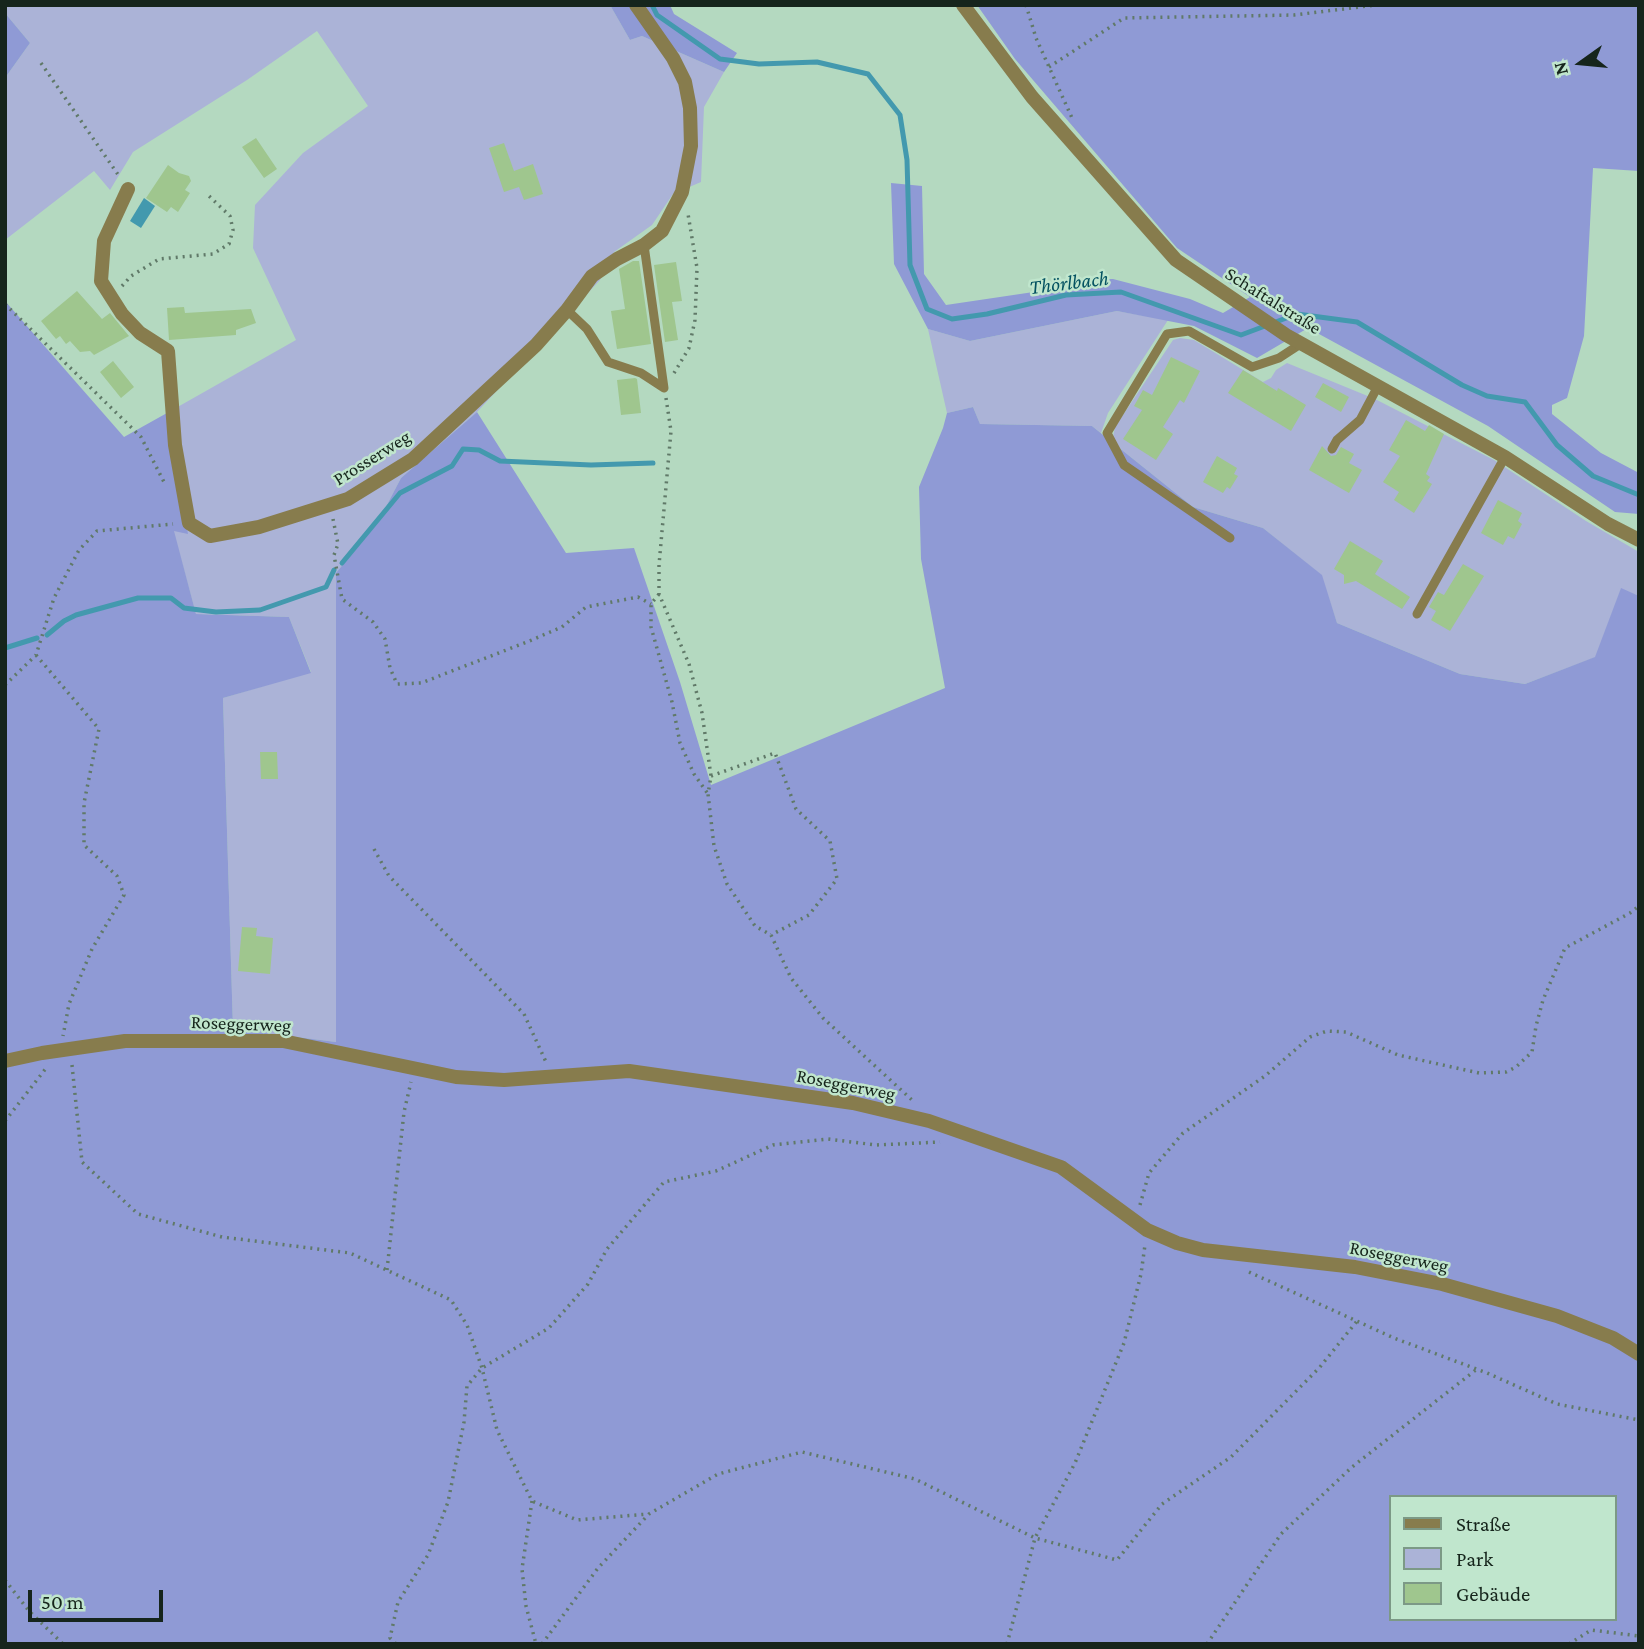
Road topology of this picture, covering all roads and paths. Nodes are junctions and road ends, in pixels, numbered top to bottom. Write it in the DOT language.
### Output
graph roads {
  1 [pos="636,5"];
  2 [pos="963,5"];
  3 [pos="1026,5"];
  4 [pos="1376,5"];
  5 [pos="41,63"];
  6 [pos="1049,66"];
  7 [pos="1075,124"];
  8 [pos="128,189"];
  9 [pos="682,192"];
  10 [pos="209,196"];
  11 [pos="644,245"];
  12 [pos="111,298"];
  13 [pos="5,304"];
  14 [pos="567,310"];
  15 [pos="1302,343"];
  16 [pos="1378,386"];
  17 [pos="664,388"];
  18 [pos="1332,449"];
  19 [pos="1506,457"];
  20 [pos="166,486"];
  21 [pos="329,505"];
  22 [pos="189,523"];
  23 [pos="1230,538"];
  24 [pos="1639,540"];
  25 [pos="659,594"];
  26 [pos="651,604"];
  27 [pos="1417,614"];
  28 [pos="36,655"];
  29 [pos="5,685"];
  30 [pos="710,776"];
  31 [pos="708,794"];
  32 [pos="374,849"];
  33 [pos="1639,906"];
  34 [pos="771,935"];
  35 [pos="65,1050"];
  36 [pos="5,1061"];
  37 [pos="415,1068"];
  38 [pos="553,1076"];
  39 [pos="5,1121"];
  40 [pos="929,1121"];
  41 [pos="944,1142"];
  42 [pos="1135,1221"];
  43 [pos="1147,1230"];
  44 [pos="1239,1268"];
  45 [pos="387,1270"];
  46 [pos="1357,1321"];
  47 [pos="1639,1354"];
  48 [pos="482,1368"];
  49 [pos="1477,1369"];
  50 [pos="1639,1420"];
  51 [pos="533,1501"];
  52 [pos="649,1514"];
  53 [pos="1035,1538"];
  54 [pos="5,1580"];
  55 [pos="1639,1636"];
  56 [pos="63,1644"];
  57 [pos="396,1644"];
  58 [pos="536,1644"];
  59 [pos="542,1644"];
  60 [pos="1007,1644"];
  61 [pos="1207,1644"];
  62 [pos="1569,1644"];
  1 -- 9 [label="street, Prosserweg"];
  2 -- 15 [label="street, Schaftalstraße"];
  3 -- 6 [label="path"];
  4 -- 6 [label="path"];
  5 -- 8 [label="path"];
  6 -- 7 [label="path"];
  8 -- 12 [label="street"];
  9 -- 11 [label="street, Prosserweg"];
  9 -- 17 [label="path"];
  10 -- 12 [label="path"];
  11 -- 14 [label="street, Prosserweg"];
  11 -- 17 [label="lane"];
  12 -- 22 [label="street"];
  13 -- 20 [label="path"];
  14 -- 17 [label="lane"];
  14 -- 21 [label="street, Prosserweg"];
  15 -- 16 [label="street, Schaftalstraße"];
  15 -- 23 [label="lane"];
  16 -- 18 [label="lane"];
  16 -- 19 [label="street, Schaftalstraße"];
  17 -- 25 [label="path"];
  19 -- 24 [label="street, Schaftalstraße"];
  19 -- 27 [label="lane"];
  21 -- 22 [label="street, Prosserweg"];
  21 -- 26 [label="path"];
  22 -- 28 [label="path"];
  25 -- 26 [label="path"];
  25 -- 30 [label="path"];
  26 -- 31 [label="path"];
  28 -- 29 [label="path"];
  28 -- 35 [label="path"];
  30 -- 31 [label="path"];
  30 -- 34 [label="path"];
  31 -- 34 [label="path"];
  32 -- 38 [label="path"];
  33 -- 42 [label="path"];
  34 -- 40 [label="path"];
  35 -- 36 [label="street, Roseggerweg"];
  35 -- 37 [label="street, Roseggerweg"];
  35 -- 39 [label="path"];
  35 -- 45 [label="path"];
  37 -- 38 [label="street, Roseggerweg"];
  37 -- 45 [label="path"];
  38 -- 40 [label="street, Roseggerweg"];
  40 -- 42 [label="street, Roseggerweg"];
  41 -- 48 [label="path"];
  42 -- 43 [label="street, Roseggerweg"];
  43 -- 47 [label="street, Roseggerweg"];
  43 -- 53 [label="path"];
  44 -- 46 [label="path"];
  45 -- 48 [label="path"];
  46 -- 49 [label="path"];
  46 -- 53 [label="path"];
  48 -- 51 [label="path"];
  48 -- 57 [label="path"];
  49 -- 50 [label="path"];
  49 -- 61 [label="path"];
  51 -- 52 [label="path"];
  51 -- 58 [label="path"];
  52 -- 53 [label="path"];
  52 -- 59 [label="path"];
  53 -- 60 [label="path"];
  54 -- 56 [label="path"];
  55 -- 62 [label="path"];
}
